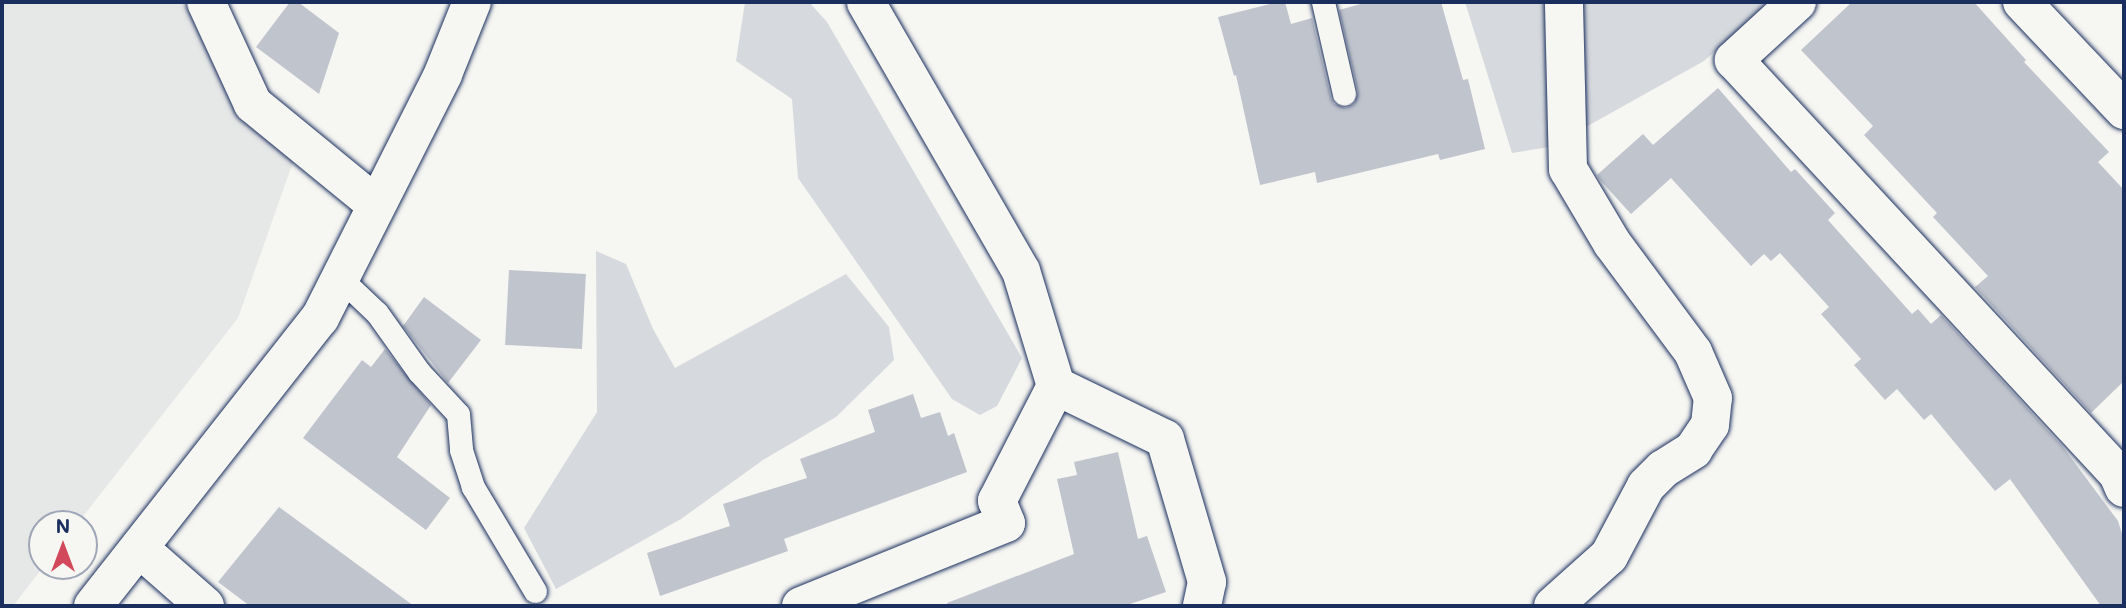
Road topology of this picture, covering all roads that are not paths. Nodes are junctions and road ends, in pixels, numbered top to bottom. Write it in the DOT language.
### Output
graph roads {
  1 [pos="206,2"];
  2 [pos="472,2"];
  3 [pos="866,2"];
  4 [pos="1323,2"];
  5 [pos="1564,2"];
  6 [pos="1797,2"];
  7 [pos="2022,2"];
  8 [pos="1344,94"];
  9 [pos="2124,110"];
  10 [pos="374,204"];
  11 [pos="339,277"];
  12 [pos="1056,386"];
  13 [pos="2122,476"];
  14 [pos="139,548"];
  15 [pos="535,591"];
  16 [pos="93,606"];
  17 [pos="205,606"];
  18 [pos="801,606"];
  19 [pos="1202,606"];
  20 [pos="1553,606"];
  1 -- 10 [label="street"];
  2 -- 10 [label="street"];
  3 -- 12 [label="street"];
  4 -- 8 [label="lane"];
  5 -- 20 [label="street"];
  6 -- 13 [label="street"];
  7 -- 9 [label="street"];
  10 -- 11 [label="street"];
  11 -- 14 [label="street"];
  11 -- 15 [label="lane"];
  12 -- 18 [label="street"];
  12 -- 19 [label="street"];
  14 -- 16 [label="street"];
  14 -- 17 [label="street"];
}
